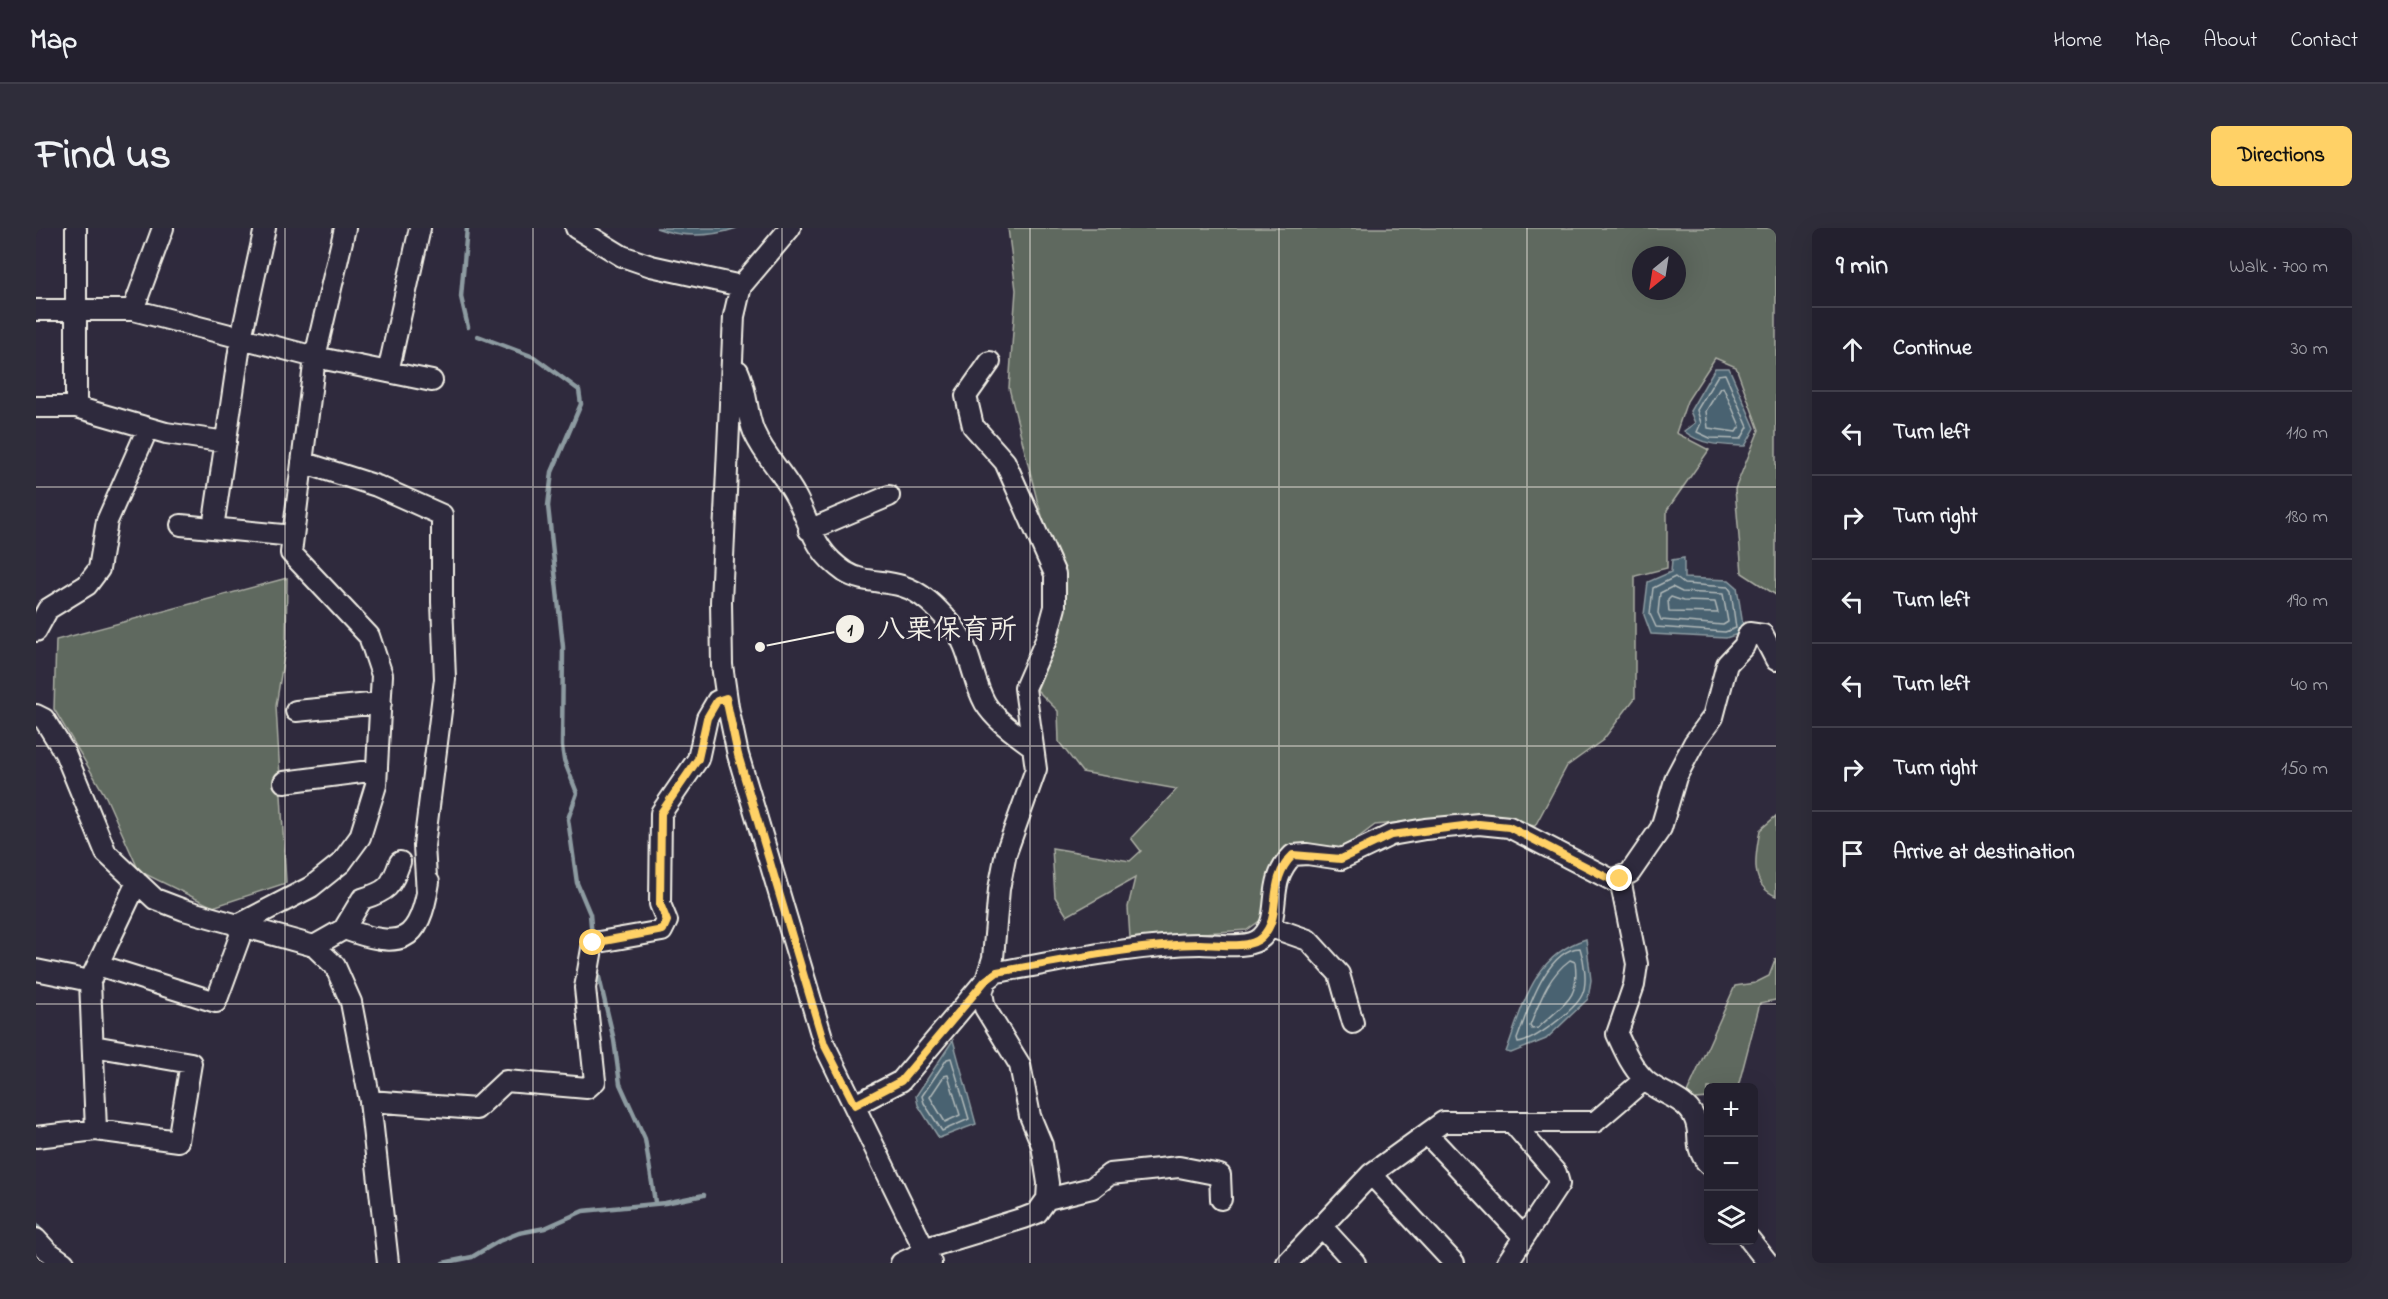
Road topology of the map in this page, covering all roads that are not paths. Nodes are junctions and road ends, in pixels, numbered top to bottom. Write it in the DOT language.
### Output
graph roads {
  1 [pos="76,228"];
  2 [pos="163,228"];
  3 [pos="265,228"];
  4 [pos="345,228"];
  5 [pos="420,228"];
  6 [pos="576,228"];
  7 [pos="789,228"];
  8 [pos="741,286"];
  9 [pos="36,310"];
  10 [pos="76,310"];
  11 [pos="133,310"];
  12 [pos="241,338"];
  13 [pos="315,357"];
  14 [pos="732,357"];
  15 [pos="990,362"];
  16 [pos="388,372"];
  17 [pos="432,381"];
  18 [pos="36,407"];
  19 [pos="76,407"];
  20 [pos="148,428"];
  21 [pos="226,442"];
  22 [pos="302,462"];
  23 [pos="889,496"];
  24 [pos="181,525"];
  25 [pos="213,528"];
  26 [pos="808,530"];
  27 [pos="293,536"];
  28 [pos="36,631"];
  29 [pos="1776,660"];
  30 [pos="726,698"];
  31 [pos="381,703"];
  32 [pos="296,711"];
  33 [pos="36,715"];
  34 [pos="1032,746"];
  35 [pos="376,770"];
  36 [pos="284,782"];
  37 [pos="440,811"];
  38 [pos="400,862"];
  39 [pos="1620,879"];
  40 [pos="137,882"];
  41 [pos="427,893"];
  42 [pos="240,927"];
  43 [pos="1271,927"];
  44 [pos="344,929"];
  45 [pos="314,946"];
  46 [pos="36,970"];
  47 [pos="94,973"];
  48 [pos="985,981"];
  49 [pos="1353,1023"];
  50 [pos="93,1046"];
  51 [pos="1644,1080"];
  52 [pos="370,1101"];
  53 [pos="855,1105"];
  54 [pos="1512,1122"];
  55 [pos="96,1130"];
  56 [pos="1427,1134"];
  57 [pos="36,1137"];
  58 [pos="1704,1159"];
  59 [pos="1371,1174"];
  60 [pos="1047,1199"];
  61 [pos="1221,1199"];
  62 [pos="1321,1226"];
  63 [pos="1524,1237"];
  64 [pos="36,1239"];
  65 [pos="1754,1245"];
  66 [pos="926,1255"];
  67 [pos="64,1263"];
  68 [pos="388,1263"];
  69 [pos="901,1263"];
  70 [pos="1287,1263"];
  71 [pos="1355,1263"];
  72 [pos="1454,1263"];
  73 [pos="1507,1263"];
  74 [pos="1767,1263"];
  1 -- 10 [label="street"];
  2 -- 11 [label="street"];
  3 -- 12 [label="street"];
  4 -- 13 [label="street"];
  5 -- 16 [label="street"];
  6 -- 8 [label="street"];
  7 -- 8 [label="street"];
  8 -- 14 [label="street"];
  9 -- 10 [label="street"];
  10 -- 11 [label="street"];
  10 -- 19 [label="street"];
  11 -- 12 [label="street"];
  12 -- 13 [label="street"];
  12 -- 21 [label="street"];
  13 -- 16 [label="street"];
  13 -- 22 [label="street"];
  14 -- 26 [label="street"];
  14 -- 30 [label="street"];
  15 -- 34 [label="street"];
  16 -- 17 [label="street"];
  18 -- 19 [label="street"];
  19 -- 20 [label="street"];
  20 -- 21 [label="street"];
  20 -- 28 [label="street"];
  21 -- 25 [label="street"];
  22 -- 27 [label="street"];
  22 -- 41 [label="street"];
  23 -- 26 [label="street"];
  24 -- 25 [label="street"];
  25 -- 27 [label="street"];
  26 -- 34 [label="street"];
  27 -- 31 [label="street"];
  29 -- 39 [label="street"];
  30 -- 52 [label="street"];
  30 -- 53 [label="street"];
  31 -- 32 [label="street"];
  31 -- 35 [label="street"];
  33 -- 40 [label="street"];
  34 -- 48 [label="street"];
  35 -- 36 [label="street"];
  35 -- 42 [label="street"];
  37 -- 41 [label="street"];
  38 -- 44 [label="street"];
  39 -- 43 [label="street"];
  39 -- 51 [label="street"];
  40 -- 42 [label="street"];
  40 -- 47 [label="street"];
  41 -- 44 [label="street"];
  42 -- 45 [label="street"];
  42 -- 47 [label="street"];
  43 -- 48 [label="street"];
  43 -- 49 [label="street"];
  44 -- 45 [label="street"];
  45 -- 52 [label="street"];
  46 -- 47 [label="street"];
  47 -- 50 [label="street"];
  48 -- 53 [label="street"];
  48 -- 60 [label="street"];
  50 -- 55 [label="street"];
  50 -- 55 [label="street"];
  51 -- 54 [label="street"];
  51 -- 58 [label="street"];
  52 -- 68 [label="street"];
  53 -- 66 [label="street"];
  54 -- 56 [label="street"];
  54 -- 63 [label="street"];
  55 -- 57 [label="street"];
  56 -- 59 [label="street"];
  56 -- 63 [label="street"];
  59 -- 62 [label="street"];
  59 -- 72 [label="street"];
  60 -- 61 [label="street"];
  60 -- 66 [label="street"];
  62 -- 70 [label="street"];
  62 -- 71 [label="street"];
  63 -- 73 [label="street"];
  64 -- 67 [label="street"];
  65 -- 74 [label="street"];
  66 -- 69 [label="street"];
}
